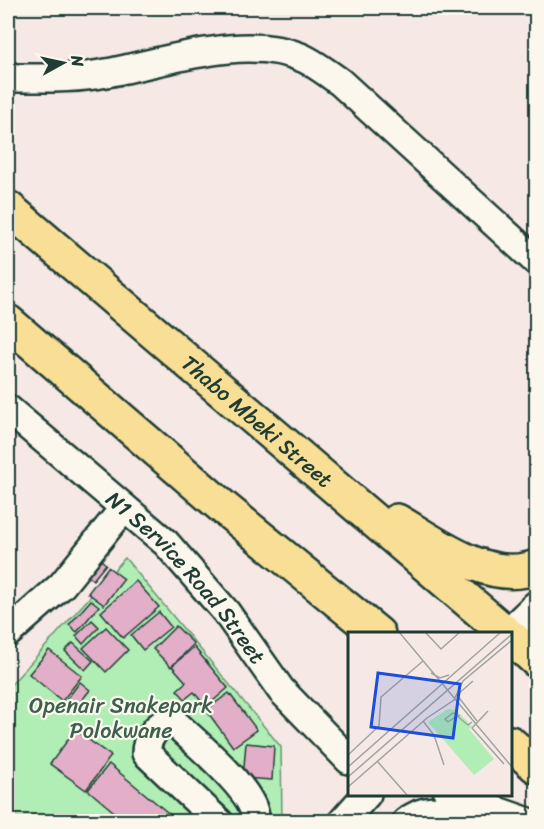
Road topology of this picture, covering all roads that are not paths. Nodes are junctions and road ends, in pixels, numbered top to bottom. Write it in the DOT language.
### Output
graph roads {
  1 [pos="8,75"];
  2 [pos="8,208"];
  3 [pos="537,261"];
  4 [pos="8,322"];
  5 [pos="8,409"];
  6 [pos="328,482"];
  7 [pos="124,508"];
  8 [pos="537,567"];
  9 [pos="537,605"];
  10 [pos="376,632"];
  11 [pos="505,632"];
  12 [pos="509,632"];
  13 [pos="8,633"];
  14 [pos="511,637"];
  15 [pos="537,660"];
  16 [pos="511,744"];
  17 [pos="348,759"];
  18 [pos="537,766"];
  19 [pos="366,796"];
  20 [pos="451,796"];
  21 [pos="219,822"];
  22 [pos="255,822"];
  23 [pos="342,822"];
  24 [pos="406,822"];
  25 [pos="454,822"];
  26 [pos="529,822"];
  1 -- 3 [label="street"];
  2 -- 6 [label="main road, Thabo Mbeki Street"];
  4 -- 10 [label="main road"];
  5 -- 7 [label="street, N1 Service Road Street"];
  6 -- 8 [label="main road"];
  6 -- 11 [label="main road, Thabo Mbeki Street"];
  7 -- 13 [label="street"];
  7 -- 17 [label="street, N1 Service Road Street"];
  9 -- 12 [label="street"];
  14 -- 15 [label="main road, Thabo Mbeki Street"];
  16 -- 18 [label="main road"];
  19 -- 23 [label="street"];
  20 -- 26 [label="street"];
  21 -- 22 [label="street"];
  24 -- 25 [label="street"];
}
